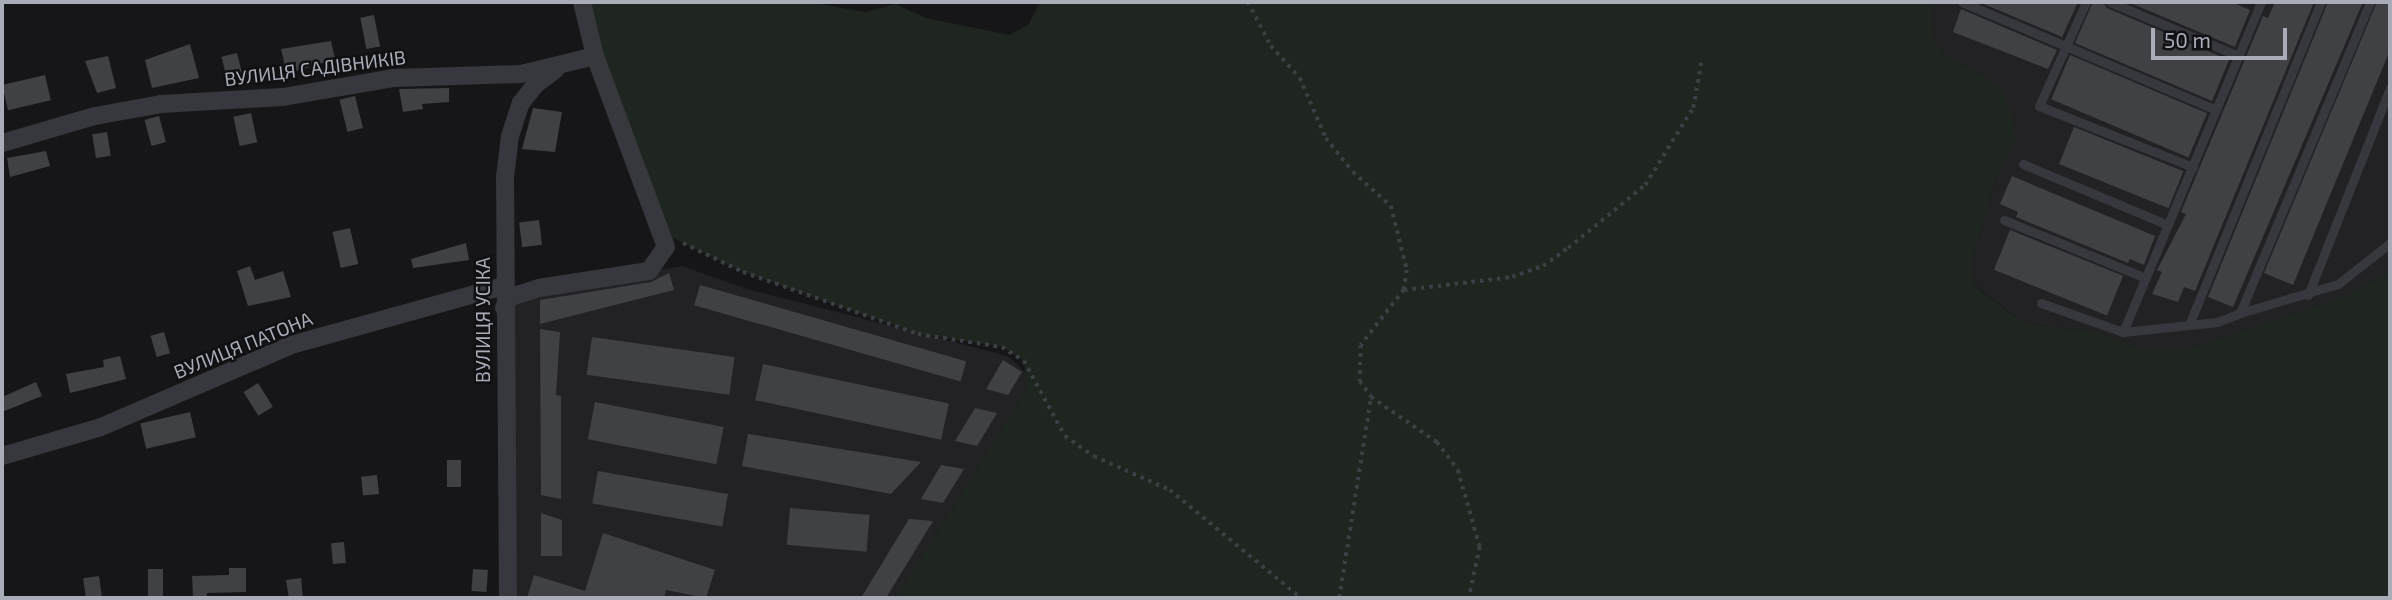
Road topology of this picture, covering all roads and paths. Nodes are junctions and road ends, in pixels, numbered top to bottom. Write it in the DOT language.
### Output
graph roads {
  1 [pos="582,2"];
  2 [pos="1248,2"];
  3 [pos="1962,2"];
  4 [pos="2086,2"];
  5 [pos="2110,2"];
  6 [pos="2261,2"];
  7 [pos="2321,2"];
  8 [pos="2370,2"];
  9 [pos="2066,46"];
  10 [pos="595,56"];
  11 [pos="2239,56"];
  12 [pos="1701,62"];
  13 [pos="565,63"];
  14 [pos="2390,88"];
  15 [pos="2216,110"];
  16 [pos="2,143"];
  17 [pos="2023,164"];
  18 [pos="2193,167"];
  19 [pos="2004,220"];
  20 [pos="2168,225"];
  21 [pos="662,227"];
  22 [pos="2390,243"];
  23 [pos="2146,278"];
  24 [pos="504,286"];
  25 [pos="1404,290"];
  26 [pos="2308,295"];
  27 [pos="2041,303"];
  28 [pos="504,308"];
  29 [pos="2240,313"];
  30 [pos="2189,325"];
  31 [pos="2123,332"];
  32 [pos="1371,397"];
  33 [pos="2,456"];
  34 [pos="508,598"];
  35 [pos="1301,598"];
  36 [pos="1339,598"];
  37 [pos="1469,598"];
  1 -- 10 [label="street"];
  2 -- 25 [label="path"];
  3 -- 9 [label="lane"];
  4 -- 9 [label="lane"];
  5 -- 11 [label="lane"];
  6 -- 11 [label="lane"];
  7 -- 30 [label="lane"];
  8 -- 29 [label="lane"];
  9 -- 15 [label="lane"];
  9 -- 18 [label="lane"];
  10 -- 13 [label="street, ВУЛИЦЯ САДІВНИКІВ"];
  10 -- 21 [label="street"];
  11 -- 15 [label="lane"];
  12 -- 25 [label="path"];
  13 -- 16 [label="street, ВУЛИЦЯ САДІВНИКІВ"];
  13 -- 24 [label="street, ВУЛИЦЯ УСІКА"];
  14 -- 26 [label="lane"];
  15 -- 18 [label="lane"];
  17 -- 20 [label="lane"];
  18 -- 20 [label="lane"];
  19 -- 23 [label="lane"];
  20 -- 23 [label="lane"];
  21 -- 28 [label="street"];
  21 -- 35 [label="path"];
  22 -- 26 [label="lane"];
  23 -- 31 [label="lane"];
  24 -- 28 [label="street, ВУЛИЦЯ УСІКА"];
  24 -- 33 [label="street, ВУЛИЦЯ ПАТОНА"];
  25 -- 32 [label="path"];
  26 -- 29 [label="lane"];
  27 -- 31 [label="lane"];
  28 -- 34 [label="street, ВУЛИЦЯ УСІКА"];
  29 -- 30 [label="lane"];
  30 -- 31 [label="lane"];
  32 -- 36 [label="path"];
  32 -- 37 [label="path"];
}
